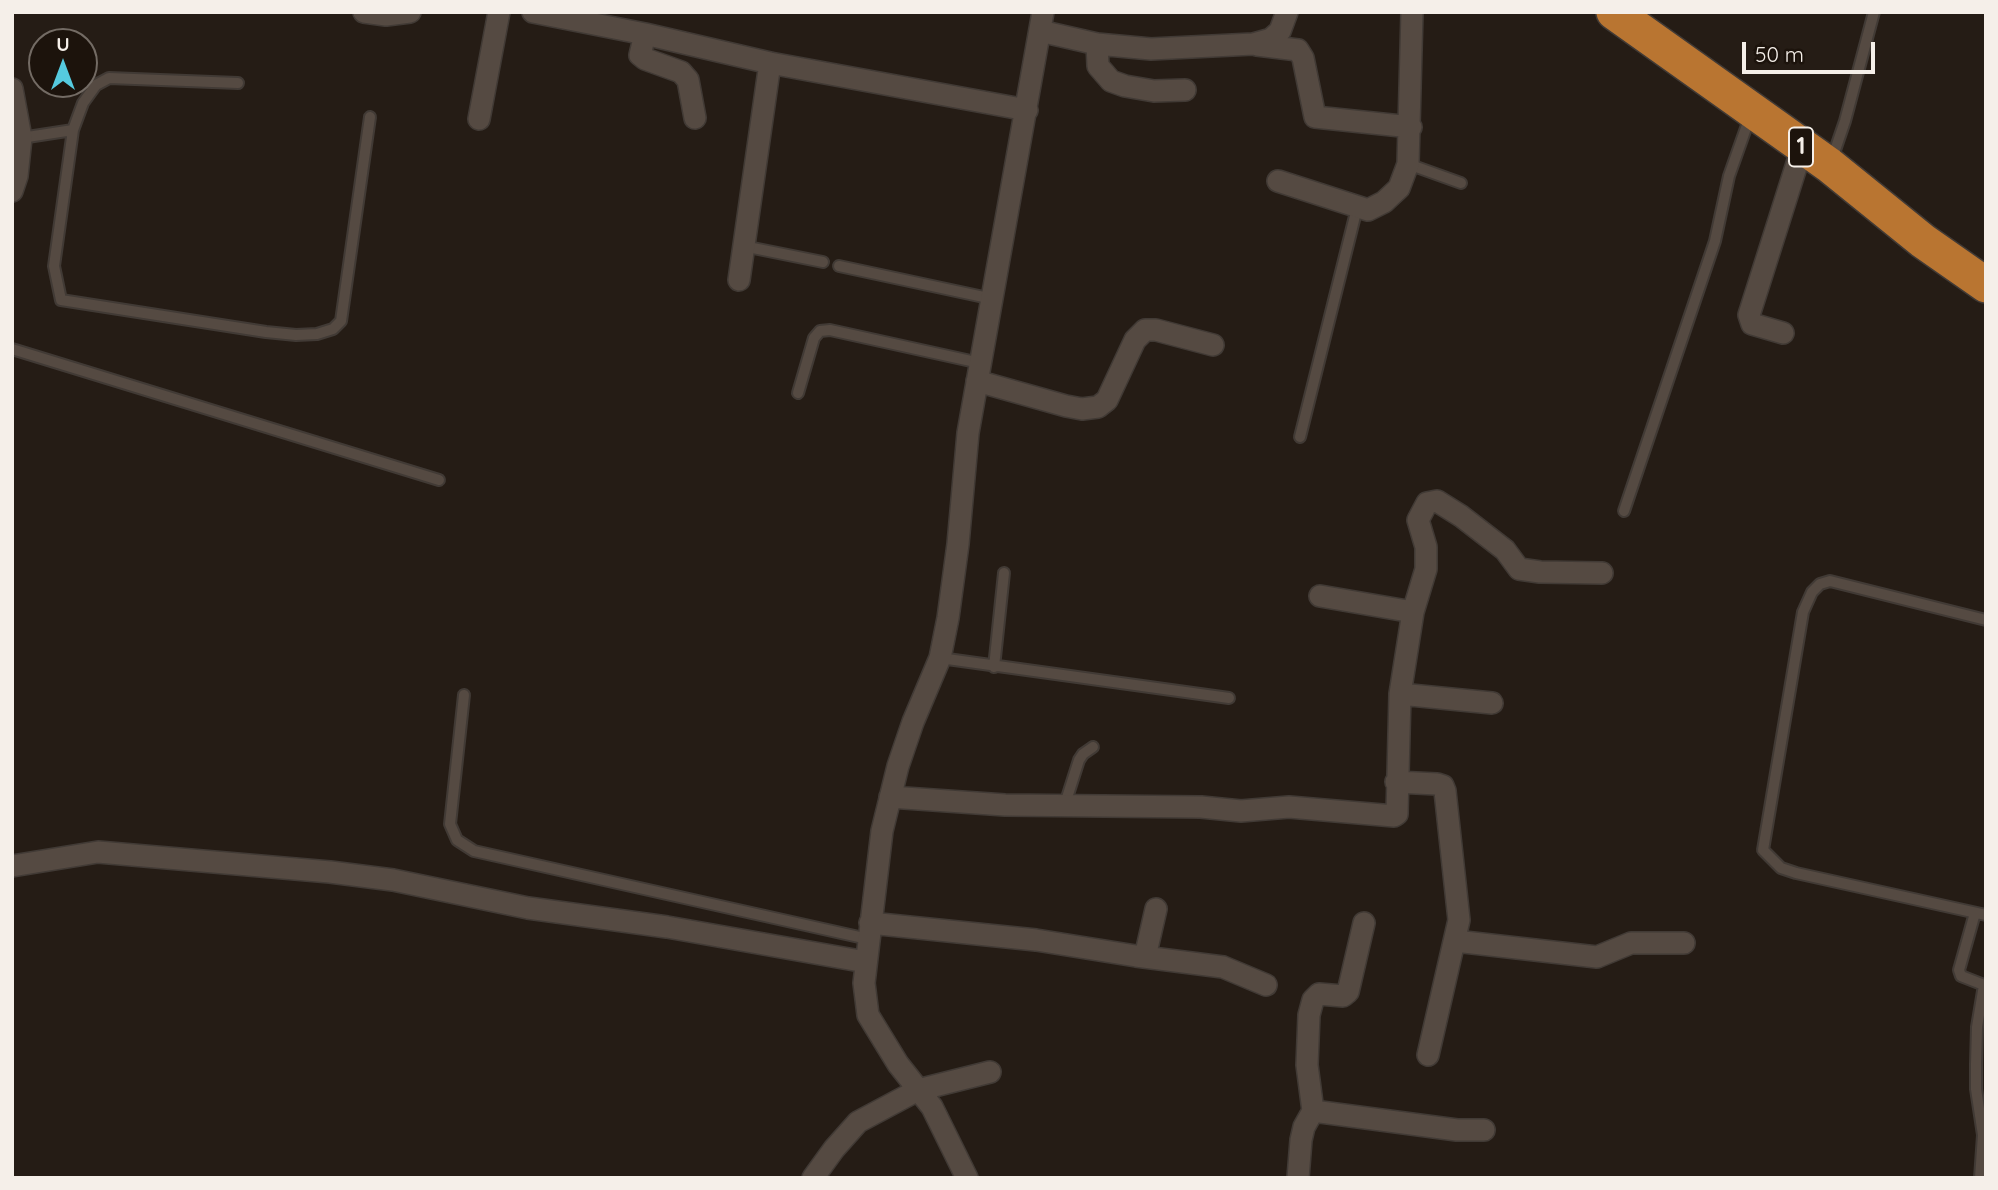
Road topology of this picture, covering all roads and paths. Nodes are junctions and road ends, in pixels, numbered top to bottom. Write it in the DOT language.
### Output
graph roads {
  1 [pos="364,12"];
  2 [pos="410,12"];
  3 [pos="499,12"];
  4 [pos="533,12"];
  5 [pos="1287,12"];
  6 [pos="1412,12"];
  7 [pos="1614,12"];
  8 [pos="1874,12"];
  9 [pos="1042,22"];
  10 [pos="645,34"];
  11 [pos="1097,44"];
  12 [pos="1252,44"];
  13 [pos="770,63"];
  14 [pos="238,83"];
  15 [pos="12,89"];
  16 [pos="1185,89"];
  17 [pos="1027,110"];
  18 [pos="1751,112"];
  19 [pos="370,117"];
  20 [pos="695,118"];
  21 [pos="479,119"];
  22 [pos="1411,127"];
  23 [pos="73,130"];
  24 [pos="21,138"];
  25 [pos="1816,157"];
  26 [pos="1408,164"];
  27 [pos="1278,181"];
  28 [pos="1461,183"];
  29 [pos="12,191"];
  30 [pos="1357,208"];
  31 [pos="743,246"];
  32 [pos="823,262"];
  33 [pos="839,266"];
  34 [pos="739,280"];
  35 [pos="1986,285"];
  36 [pos="992,299"];
  37 [pos="1783,333"];
  38 [pos="1213,345"];
  39 [pos="12,349"];
  40 [pos="979,372"];
  41 [pos="797,393"];
  42 [pos="1300,438"];
  43 [pos="439,480"];
  44 [pos="1624,511"];
  45 [pos="1004,573"];
  46 [pos="1602,573"];
  47 [pos="1320,596"];
  48 [pos="1413,612"];
  49 [pos="1986,620"];
  50 [pos="940,658"];
  51 [pos="994,667"];
  52 [pos="1400,694"];
  53 [pos="464,695"];
  54 [pos="1230,698"];
  55 [pos="1492,703"];
  56 [pos="1093,747"];
  57 [pos="1396,782"];
  58 [pos="890,797"];
  59 [pos="1065,804"];
  60 [pos="12,866"];
  61 [pos="1156,909"];
  62 [pos="1980,914"];
  63 [pos="1364,923"];
  64 [pos="869,931"];
  65 [pos="1455,941"];
  66 [pos="1684,943"];
  67 [pos="1145,957"];
  68 [pos="866,962"];
  69 [pos="1266,985"];
  70 [pos="1428,1055"];
  71 [pos="990,1072"];
  72 [pos="918,1090"];
  73 [pos="1313,1111"];
  74 [pos="1484,1130"];
  75 [pos="813,1178"];
  76 [pos="967,1178"];
  77 [pos="1298,1178"];
  78 [pos="1980,1178"];
  1 -- 2 [label="street"];
  3 -- 21 [label="street"];
  4 -- 10 [label="street"];
  5 -- 12 [label="street"];
  6 -- 22 [label="street"];
  7 -- 18 [label="highway, 1"];
  8 -- 25 [label="lane"];
  9 -- 11 [label="street"];
  9 -- 17 [label="street"];
  10 -- 13 [label="street"];
  10 -- 20 [label="street"];
  11 -- 12 [label="street"];
  11 -- 16 [label="street"];
  12 -- 22 [label="street"];
  13 -- 17 [label="street"];
  13 -- 31 [label="street"];
  14 -- 23 [label="lane"];
  15 -- 24 [label="street"];
  17 -- 36 [label="street"];
  18 -- 25 [label="highway, 1"];
  18 -- 44 [label="lane"];
  19 -- 23 [label="lane"];
  22 -- 26 [label="street"];
  23 -- 24 [label="lane"];
  24 -- 29 [label="street"];
  25 -- 35 [label="highway, 1"];
  25 -- 37 [label="street"];
  26 -- 28 [label="lane"];
  26 -- 30 [label="street"];
  27 -- 30 [label="street"];
  30 -- 42 [label="lane"];
  31 -- 32 [label="lane"];
  31 -- 34 [label="street"];
  33 -- 36 [label="lane"];
  36 -- 40 [label="street"];
  38 -- 40 [label="street"];
  39 -- 43 [label="lane"];
  40 -- 41 [label="lane"];
  40 -- 50 [label="street"];
  45 -- 51 [label="lane"];
  46 -- 48 [label="street"];
  47 -- 48 [label="street"];
  48 -- 52 [label="street"];
  49 -- 62 [label="lane"];
  50 -- 51 [label="lane"];
  50 -- 58 [label="street"];
  51 -- 54 [label="lane"];
  52 -- 55 [label="street"];
  52 -- 57 [label="street"];
  53 -- 64 [label="lane"];
  56 -- 59 [label="lane"];
  57 -- 59 [label="street"];
  57 -- 65 [label="street"];
  58 -- 59 [label="street"];
  58 -- 64 [label="street"];
  60 -- 68 [label="street"];
  61 -- 67 [label="street"];
  62 -- 78 [label="lane"];
  63 -- 73 [label="street"];
  64 -- 67 [label="street"];
  64 -- 68 [label="street"];
  65 -- 66 [label="street"];
  65 -- 70 [label="street"];
  67 -- 69 [label="street"];
  68 -- 72 [label="street"];
  71 -- 72 [label="street"];
  72 -- 75 [label="street"];
  72 -- 76 [label="street"];
  73 -- 74 [label="street"];
  73 -- 77 [label="street"];
}
